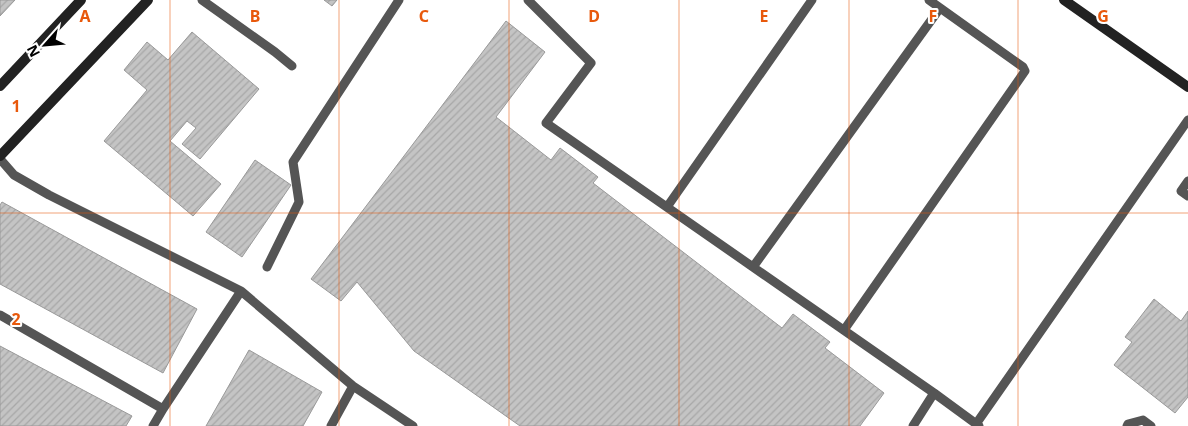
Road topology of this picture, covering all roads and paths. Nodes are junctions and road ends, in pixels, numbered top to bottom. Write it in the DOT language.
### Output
graph roads {
  1 [pos="81,0"];
  2 [pos="148,0"];
  3 [pos="202,0"];
  4 [pos="399,0"];
  5 [pos="528,0"];
  6 [pos="812,0"];
  7 [pos="929,0"];
  8 [pos="1064,0"];
  9 [pos="940,8"];
  10 [pos="292,66"];
  11 [pos="0,86"];
  12 [pos="1188,87"];
  13 [pos="1188,120"];
  14 [pos="0,158"];
  15 [pos="1188,181"];
  16 [pos="1188,196"];
  17 [pos="667,207"];
  18 [pos="267,267"];
  19 [pos="753,267"];
  20 [pos="241,292"];
  21 [pos="0,315"];
  22 [pos="844,330"];
  23 [pos="353,386"];
  24 [pos="934,393"];
  25 [pos="163,409"];
  26 [pos="401,423"];
  27 [pos="978,425"];
  28 [pos="153,426"];
  29 [pos="331,426"];
  30 [pos="413,426"];
  31 [pos="913,426"];
  32 [pos="1127,426"];
  33 [pos="1151,426"];
  1 -- 11 [label="main road"];
  2 -- 14 [label="main road"];
  3 -- 10 [label="lane"];
  4 -- 18 [label="lane"];
  5 -- 17 [label="lane"];
  6 -- 17 [label="lane"];
  7 -- 9 [label="lane"];
  8 -- 12 [label="main road"];
  9 -- 19 [label="lane"];
  9 -- 22 [label="lane"];
  13 -- 27 [label="lane"];
  14 -- 20 [label="lane"];
  15 -- 16 [label="lane"];
  17 -- 19 [label="lane"];
  19 -- 22 [label="lane"];
  20 -- 23 [label="lane"];
  20 -- 25 [label="lane"];
  21 -- 25 [label="lane"];
  22 -- 24 [label="lane"];
  23 -- 26 [label="lane"];
  23 -- 29 [label="lane"];
  24 -- 27 [label="lane"];
  24 -- 31 [label="lane"];
  25 -- 28 [label="lane"];
  26 -- 30 [label="lane"];
  32 -- 33 [label="lane"];
}
